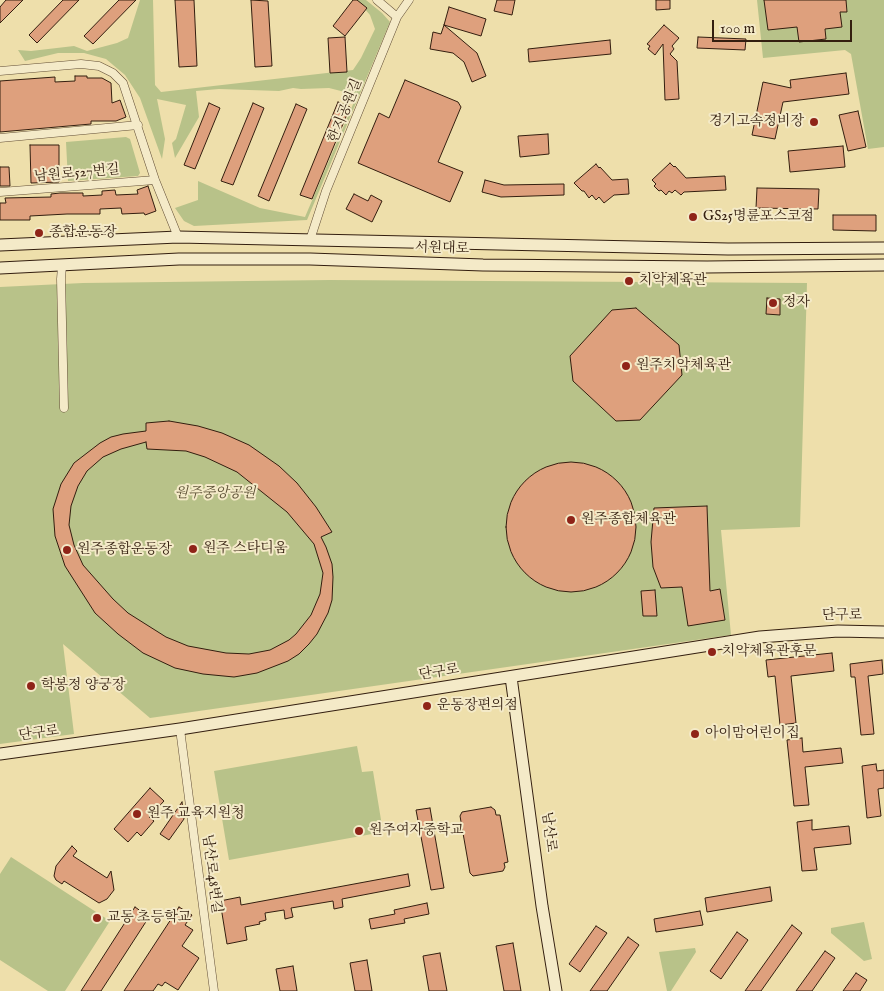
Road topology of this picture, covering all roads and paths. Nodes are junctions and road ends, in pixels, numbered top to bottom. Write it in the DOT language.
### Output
graph roads {
  1 [pos="377,0"];
  2 [pos="409,0"];
  3 [pos="398,17"];
  4 [pos="0,71"];
  5 [pos="138,125"];
  6 [pos="0,138"];
  7 [pos="155,180"];
  8 [pos="0,192"];
  9 [pos="178,237"];
  10 [pos="310,240"];
  11 [pos="0,245"];
  12 [pos="556,246"];
  13 [pos="884,248"];
  14 [pos="179,259"];
  15 [pos="310,259"];
  16 [pos="556,265"];
  17 [pos="884,265"];
  18 [pos="62,266"];
  19 [pos="0,268"];
  20 [pos="64,408"];
  21 [pos="884,632"];
  22 [pos="511,677"];
  23 [pos="180,729"];
  24 [pos="0,754"];
  25 [pos="214,991"];
  26 [pos="556,991"];
  1 -- 3 [label="street"];
  2 -- 3 [label="street, 한지공원길"];
  3 -- 10 [label="street, 한지공원길"];
  4 -- 5 [label="street"];
  5 -- 6 [label="street"];
  5 -- 7 [label="street"];
  7 -- 8 [label="street, 남원로527번길"];
  7 -- 9 [label="street"];
  9 -- 10 [label="street, 서원대로"];
  9 -- 11 [label="street, 서원대로"];
  9 -- 14 [label="street"];
  10 -- 12 [label="street, 서원대로"];
  10 -- 15 [label="street"];
  12 -- 13 [label="street, 서원대로"];
  12 -- 16 [label="street"];
  14 -- 15 [label="street, 서원대로"];
  14 -- 18 [label="street, 서원대로"];
  15 -- 16 [label="street, 서원대로"];
  16 -- 17 [label="street, 서원대로"];
  18 -- 19 [label="street, 서원대로"];
  18 -- 20 [label="street"];
  21 -- 22 [label="street, 단구로"];
  22 -- 23 [label="street, 단구로"];
  22 -- 26 [label="street, 남산로"];
  23 -- 24 [label="street, 단구로"];
  23 -- 25 [label="street, 남산로48번길"];
}
